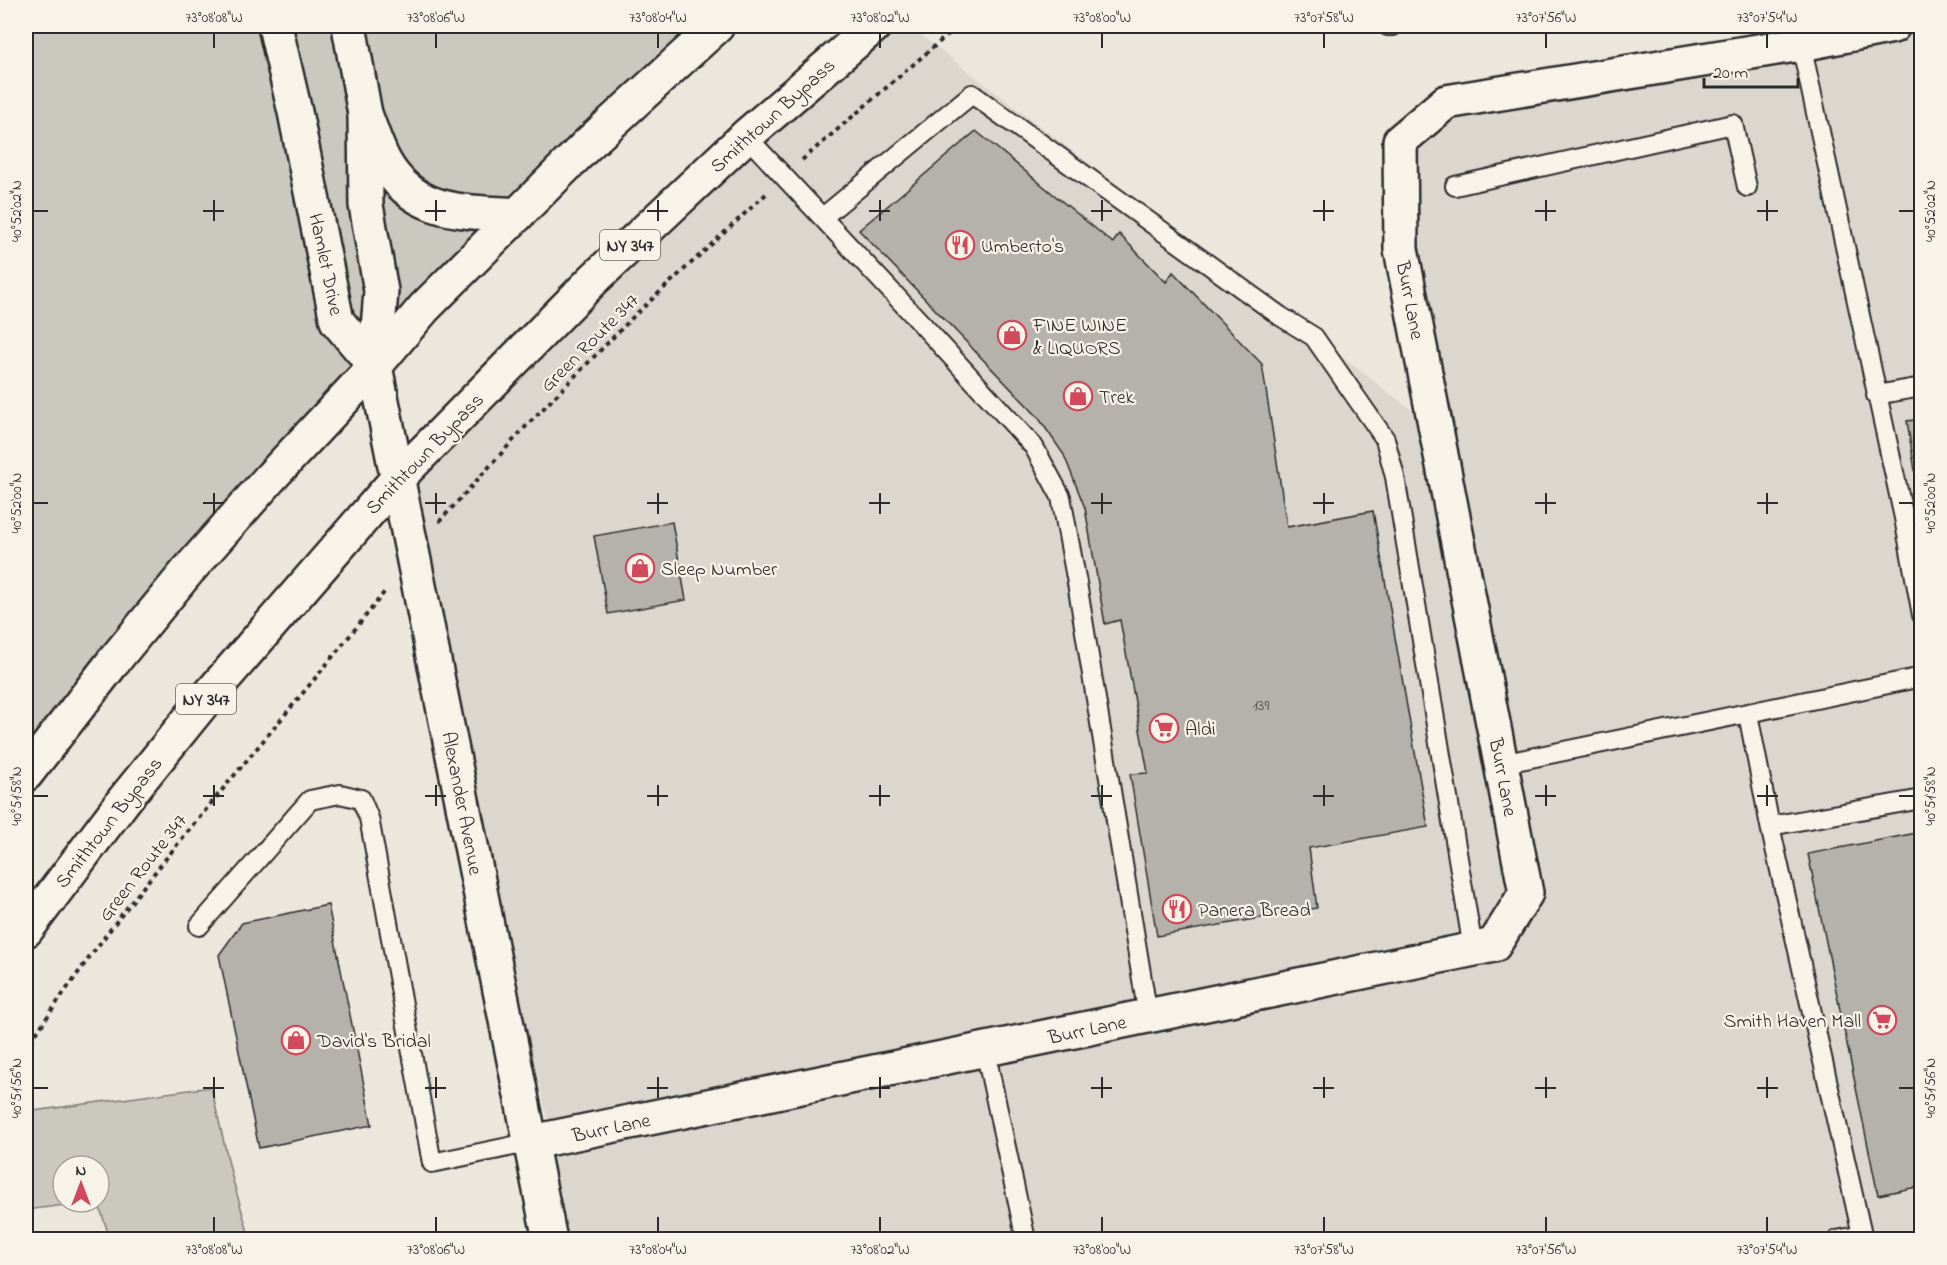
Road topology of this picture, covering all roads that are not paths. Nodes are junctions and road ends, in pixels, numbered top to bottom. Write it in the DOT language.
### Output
graph roads {
  1 [pos="275,26"];
  2 [pos="349,26"];
  3 [pos="717,26"];
  4 [pos="874,26"];
  5 [pos="1388,26"];
  6 [pos="1393,26"];
  7 [pos="1893,26"];
  8 [pos="1801,44"];
  9 [pos="365,114"];
  10 [pos="746,136"];
  11 [pos="1455,186"];
  12 [pos="1747,187"];
  13 [pos="517,215"];
  14 [pos="823,217"];
  15 [pos="375,366"];
  16 [pos="1922,387"];
  17 [pos="1876,395"];
  18 [pos="398,478"];
  19 [pos="1922,615"];
  20 [pos="1922,678"];
  21 [pos="1748,714"];
  22 [pos="1501,764"];
  23 [pos="26,774"];
  24 [pos="1922,799"];
  25 [pos="1770,826"];
  26 [pos="199,926"];
  27 [pos="26,930"];
  28 [pos="1473,949"];
  29 [pos="1148,1016"];
  30 [pos="985,1050"];
  31 [pos="532,1142"];
  32 [pos="550,1239"];
  33 [pos="1026,1239"];
  34 [pos="1837,1239"];
  1 -- 15 [label="main road, Hamlet Drive"];
  2 -- 9 [label="main road"];
  3 -- 13 [label="main road"];
  4 -- 10 [label="main road, Smithtown Bypass / NY 347"];
  5 -- 6 [label="lane"];
  7 -- 8 [label="main road, Burr Lane"];
  8 -- 17 [label="lane"];
  8 -- 22 [label="main road, Burr Lane"];
  9 -- 13 [label="main road"];
  9 -- 15 [label="main road"];
  10 -- 14 [label="lane"];
  10 -- 18 [label="main road, Smithtown Bypass / NY 347"];
  11 -- 12 [label="lane"];
  13 -- 15 [label="main road"];
  14 -- 28 [label="lane"];
  14 -- 29 [label="lane"];
  15 -- 18 [label="main road, Alexander Avenue"];
  15 -- 23 [label="main road"];
  16 -- 17 [label="lane"];
  17 -- 19 [label="lane"];
  18 -- 27 [label="main road, Smithtown Bypass / NY 347"];
  18 -- 31 [label="main road, Alexander Avenue"];
  20 -- 21 [label="lane"];
  21 -- 22 [label="lane"];
  21 -- 25 [label="lane"];
  22 -- 28 [label="main road, Burr Lane"];
  24 -- 25 [label="lane"];
  25 -- 34 [label="lane"];
  26 -- 31 [label="lane"];
  28 -- 29 [label="main road, Burr Lane"];
  29 -- 30 [label="main road, Burr Lane"];
  30 -- 31 [label="main road, Burr Lane"];
  30 -- 33 [label="lane"];
  31 -- 32 [label="main road, Alexander Avenue"];
}
